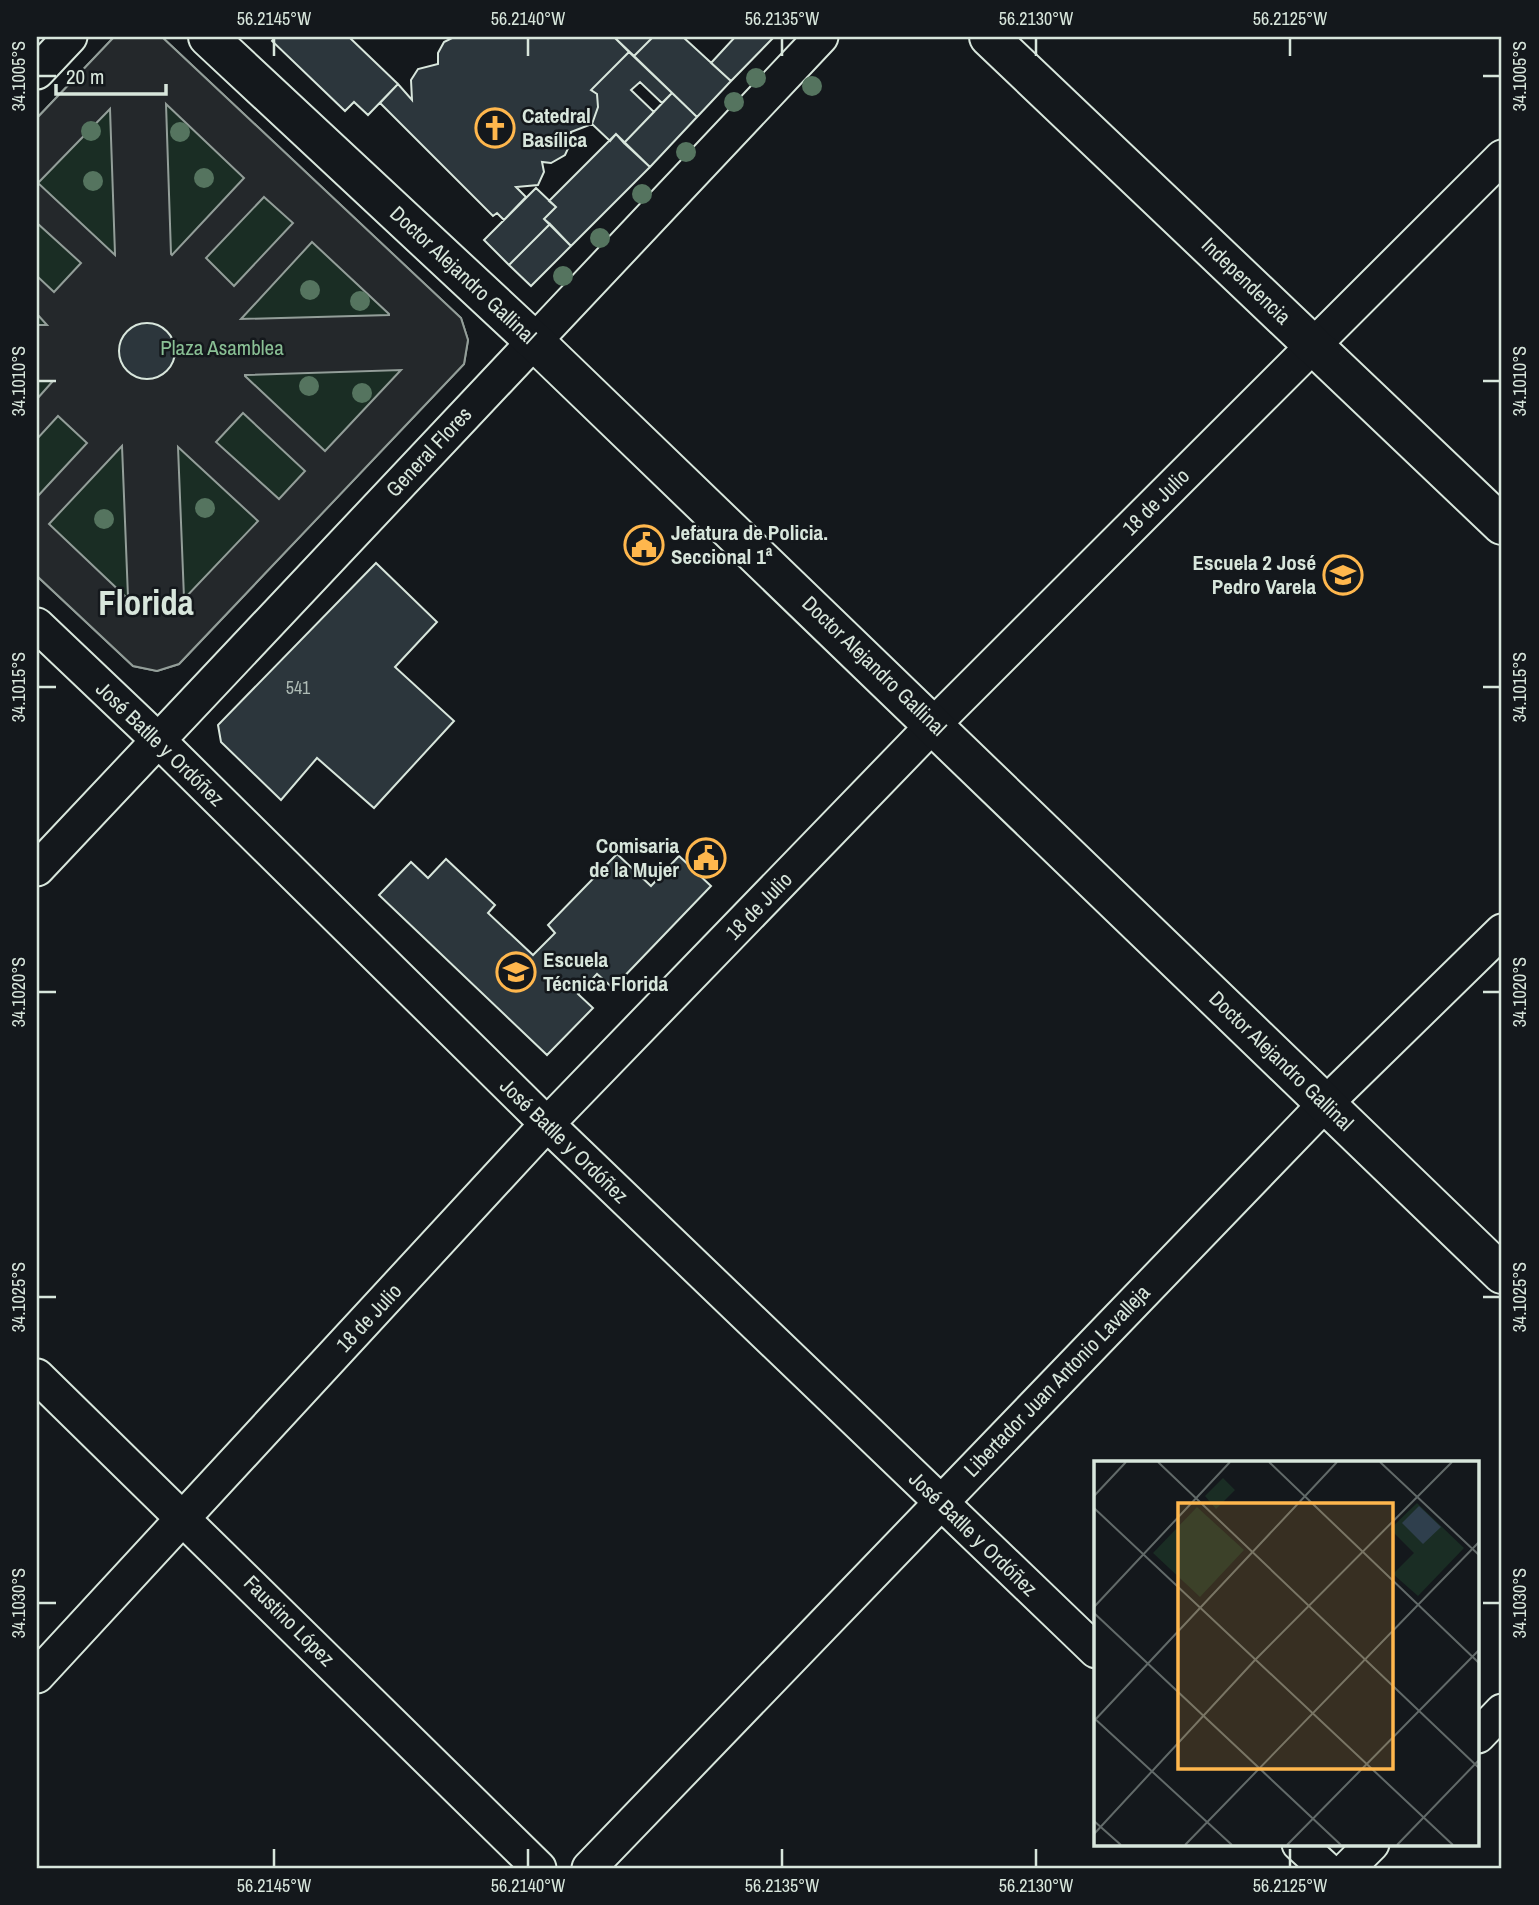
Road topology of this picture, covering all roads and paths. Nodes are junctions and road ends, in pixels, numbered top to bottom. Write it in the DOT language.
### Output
graph roads {
  1 [pos="70,37"];
  2 [pos="208,37"];
  3 [pos="821,37"];
  4 [pos="989,37"];
  5 [pos="37,72"];
  6 [pos="1502,157"];
  7 [pos="533,340"];
  8 [pos="1313,345"];
  9 [pos="1502,525"];
  10 [pos="37,625"];
  11 [pos="934,724"];
  12 [pos="158,740"];
  13 [pos="37,869"];
  14 [pos="1502,931"];
  15 [pos="1325,1104"];
  16 [pos="547,1125"];
  17 [pos="1502,1274"];
  18 [pos="37,1376"];
  19 [pos="939,1503"];
  20 [pos="184,1518"];
  21 [pos="1094,1649"];
  22 [pos="37,1676"];
  23 [pos="1502,1711"];
  24 [pos="1480,1734"];
  25 [pos="1301,1846"];
  26 [pos="1370,1846"];
  27 [pos="539,1868"];
  28 [pos="589,1868"];
  29 [pos="1325,1868"];
  30 [pos="1348,1868"];
  1 -- 5 [label="street"];
  2 -- 7 [label="street, Doctor Alejandro Gallinal"];
  3 -- 7 [label="street, General Flores"];
  4 -- 8 [label="street, Independencia"];
  6 -- 8 [label="street, 18 de Julio"];
  7 -- 11 [label="street, Doctor Alejandro Gallinal"];
  7 -- 12 [label="street, General Flores"];
  8 -- 9 [label="street, Independencia"];
  8 -- 11 [label="street, 18 de Julio"];
  10 -- 12 [label="street, José Batlle y Ordóñez"];
  11 -- 15 [label="street, Doctor Alejandro Gallinal"];
  11 -- 16 [label="street, 18 de Julio"];
  12 -- 13 [label="street, General Flores"];
  12 -- 16 [label="street, José Batlle y Ordóñez"];
  14 -- 15 [label="street, Libertador Juan Antonio Lavalleja"];
  15 -- 17 [label="street, Doctor Alejandro Gallinal"];
  15 -- 19 [label="street, Libertador Juan Antonio Lavalleja"];
  16 -- 19 [label="street, José Batlle y Ordóñez"];
  16 -- 20 [label="street, 18 de Julio"];
  18 -- 20 [label="street, Faustino López"];
  19 -- 21 [label="street, José Batlle y Ordóñez"];
  19 -- 28 [label="street, Libertador Juan Antonio Lavalleja"];
  20 -- 22 [label="street, 18 de Julio"];
  20 -- 27 [label="street, Faustino López"];
  23 -- 24 [label="street"];
  25 -- 29 [label="street"];
  26 -- 30 [label="street"];
}
